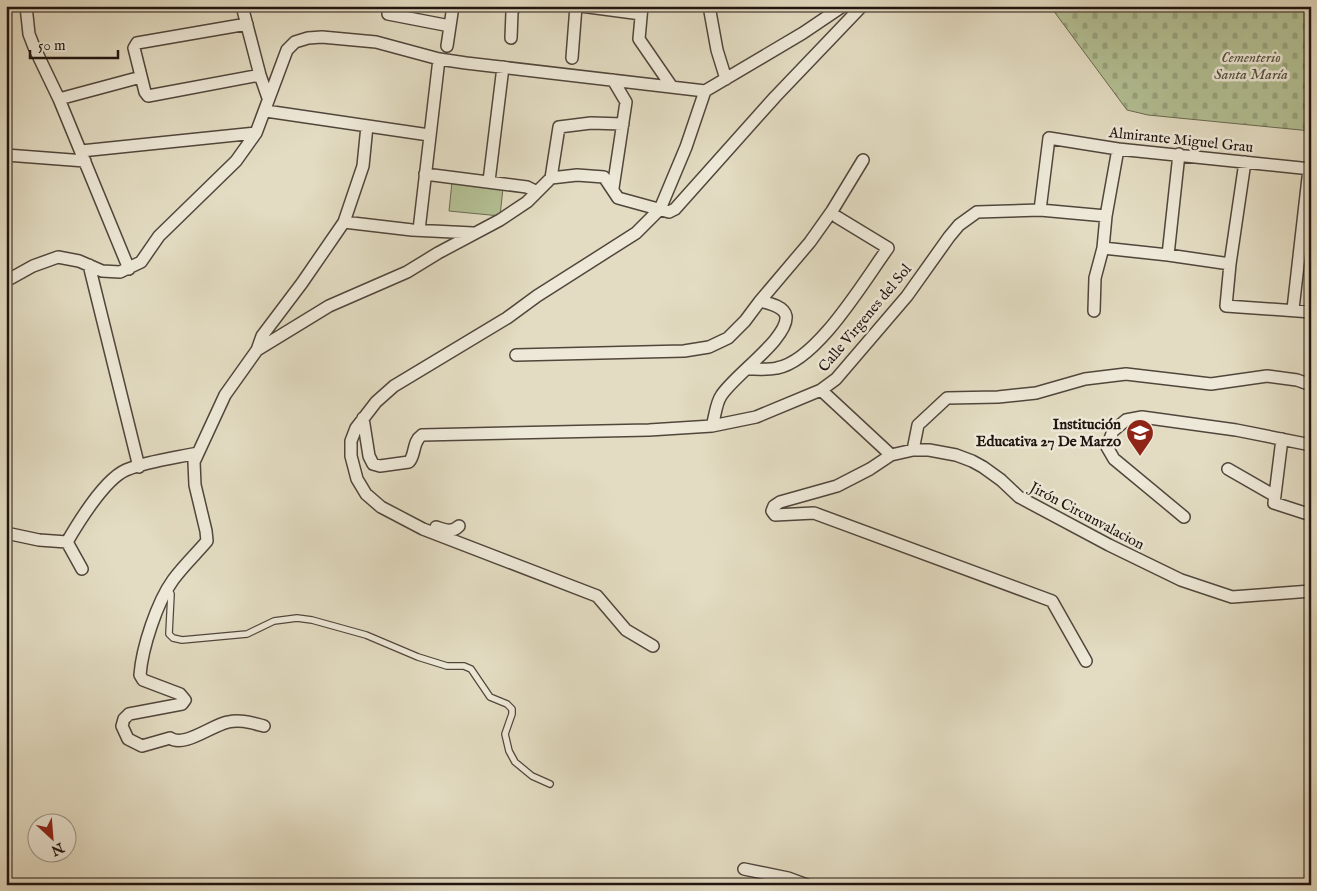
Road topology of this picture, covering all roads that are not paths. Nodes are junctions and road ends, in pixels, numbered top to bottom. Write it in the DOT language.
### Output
graph roads {
  1 [pos="26,6"];
  2 [pos="242,6"];
  3 [pos="453,6"];
  4 [pos="515,6"];
  5 [pos="576,6"];
  6 [pos="581,6"];
  7 [pos="709,6"];
  8 [pos="843,6"];
  9 [pos="862,6"];
  10 [pos="642,10"];
  11 [pos="388,14"];
  12 [pos="247,24"];
  13 [pos="450,26"];
  14 [pos="510,38"];
  15 [pos="447,46"];
  16 [pos="572,58"];
  17 [pos="439,59"];
  18 [pos="503,67"];
  19 [pos="260,76"];
  20 [pos="141,77"];
  21 [pos="726,78"];
  22 [pos="613,80"];
  23 [pos="672,87"];
  24 [pos="705,91"];
  25 [pos="268,98"];
  26 [pos="59,100"];
  27 [pos="266,111"];
  28 [pos="623,124"];
  29 [pos="367,126"];
  30 [pos="256,133"];
  31 [pos="429,136"];
  32 [pos="1118,149"];
  33 [pos="1179,154"];
  34 [pos="6,155"];
  35 [pos="83,156"];
  36 [pos="863,160"];
  37 [pos="1244,162"];
  38 [pos="1310,169"];
  39 [pos="425,174"];
  40 [pos="552,178"];
  41 [pos="489,181"];
  42 [pos="612,188"];
  43 [pos="537,192"];
  44 [pos="660,209"];
  45 [pos="1040,210"];
  46 [pos="1106,216"];
  47 [pos="837,217"];
  48 [pos="344,222"];
  49 [pos="419,230"];
  50 [pos="473,233"];
  51 [pos="1103,248"];
  52 [pos="1168,255"];
  53 [pos="1230,264"];
  54 [pos="89,265"];
  55 [pos="129,269"];
  56 [pos="6,281"];
  57 [pos="760,300"];
  58 [pos="1293,309"];
  59 [pos="1094,311"];
  60 [pos="1311,312"];
  61 [pos="257,350"];
  62 [pos="516,355"];
  63 [pos="746,369"];
  64 [pos="1311,385"];
  65 [pos="821,390"];
  66 [pos="363,418"];
  67 [pos="712,426"];
  68 [pos="1282,439"];
  69 [pos="1311,445"];
  70 [pos="913,450"];
  71 [pos="198,452"];
  72 [pos="891,456"];
  73 [pos="139,467"];
  74 [pos="1228,469"];
  75 [pos="1275,496"];
  76 [pos="1311,515"];
  77 [pos="1184,517"];
  78 [pos="459,526"];
  79 [pos="423,529"];
  80 [pos="6,533"];
  81 [pos="67,542"];
  82 [pos="82,569"];
  83 [pos="168,589"];
  84 [pos="1311,591"];
  85 [pos="653,646"];
  86 [pos="1086,661"];
  87 [pos="264,726"];
  88 [pos="550,784"];
  89 [pos="744,869"];
  90 [pos="806,885"];
  1 -- 26 [label="street"];
  2 -- 12 [label="street"];
  3 -- 13 [label="street"];
  4 -- 14 [label="street"];
  5 -- 16 [label="street"];
  6 -- 10 [label="street"];
  7 -- 21 [label="street"];
  8 -- 21 [label="street"];
  9 -- 44 [label="street"];
  10 -- 23 [label="street"];
  11 -- 13 [label="street"];
  12 -- 19 [label="street"];
  12 -- 20 [label="street"];
  13 -- 15 [label="street"];
  17 -- 18 [label="street"];
  17 -- 25 [label="street"];
  17 -- 31 [label="street"];
  18 -- 22 [label="street"];
  18 -- 41 [label="street"];
  19 -- 20 [label="street"];
  19 -- 25 [label="street"];
  20 -- 26 [label="street"];
  21 -- 24 [label="street"];
  22 -- 23 [label="street"];
  22 -- 28 [label="street"];
  23 -- 24 [label="street"];
  24 -- 44 [label="street"];
  25 -- 27 [label="street"];
  26 -- 35 [label="street"];
  27 -- 29 [label="street"];
  27 -- 30 [label="street"];
  28 -- 40 [label="street"];
  28 -- 42 [label="street"];
  29 -- 31 [label="street"];
  29 -- 48 [label="street"];
  30 -- 35 [label="street"];
  30 -- 55 [label="street"];
  31 -- 39 [label="street"];
  32 -- 33 [label="street, Almirante Miguel Grau"];
  32 -- 45 [label="street, Almirante Miguel Grau"];
  32 -- 46 [label="street"];
  33 -- 37 [label="street, Almirante Miguel Grau"];
  33 -- 52 [label="street"];
  34 -- 35 [label="street"];
  35 -- 55 [label="street"];
  36 -- 57 [label="street"];
  37 -- 38 [label="street, Almirante Miguel Grau"];
  37 -- 53 [label="street"];
  38 -- 58 [label="street"];
  39 -- 41 [label="street"];
  39 -- 49 [label="street"];
  40 -- 42 [label="street"];
  40 -- 43 [label="street"];
  41 -- 43 [label="street"];
  42 -- 44 [label="street"];
  43 -- 50 [label="street"];
  44 -- 66 [label="street"];
  45 -- 46 [label="street, Calle Virgenes del Sol"];
  45 -- 65 [label="street, Calle Virgenes del Sol"];
  46 -- 51 [label="street"];
  47 -- 63 [label="street"];
  48 -- 49 [label="street"];
  48 -- 61 [label="street"];
  49 -- 50 [label="street"];
  50 -- 61 [label="street"];
  51 -- 52 [label="street"];
  51 -- 59 [label="street"];
  52 -- 53 [label="street"];
  53 -- 58 [label="street"];
  54 -- 55 [label="street"];
  54 -- 56 [label="street"];
  54 -- 73 [label="street"];
  57 -- 62 [label="street"];
  57 -- 63 [label="street"];
  58 -- 60 [label="street"];
  61 -- 71 [label="street"];
  63 -- 67 [label="street"];
  64 -- 70 [label="street"];
  65 -- 67 [label="street, Calle Virgenes del Sol"];
  65 -- 72 [label="street"];
  66 -- 67 [label="street, Calle Virgenes del Sol"];
  66 -- 79 [label="street"];
  68 -- 69 [label="street"];
  68 -- 75 [label="street"];
  68 -- 77 [label="street"];
  70 -- 72 [label="street, Jirón Circunvalacion"];
  70 -- 84 [label="street, Jirón Circunvalacion"];
  71 -- 73 [label="street"];
  71 -- 83 [label="street"];
  72 -- 86 [label="street, Jirón Circunvalacion"];
  73 -- 81 [label="street"];
  74 -- 75 [label="street"];
  75 -- 76 [label="street"];
  78 -- 79 [label="street"];
  79 -- 85 [label="street"];
  80 -- 81 [label="street"];
  81 -- 82 [label="street"];
  83 -- 87 [label="street"];
  83 -- 88 [label="lane"];
  89 -- 90 [label="street"];
}
